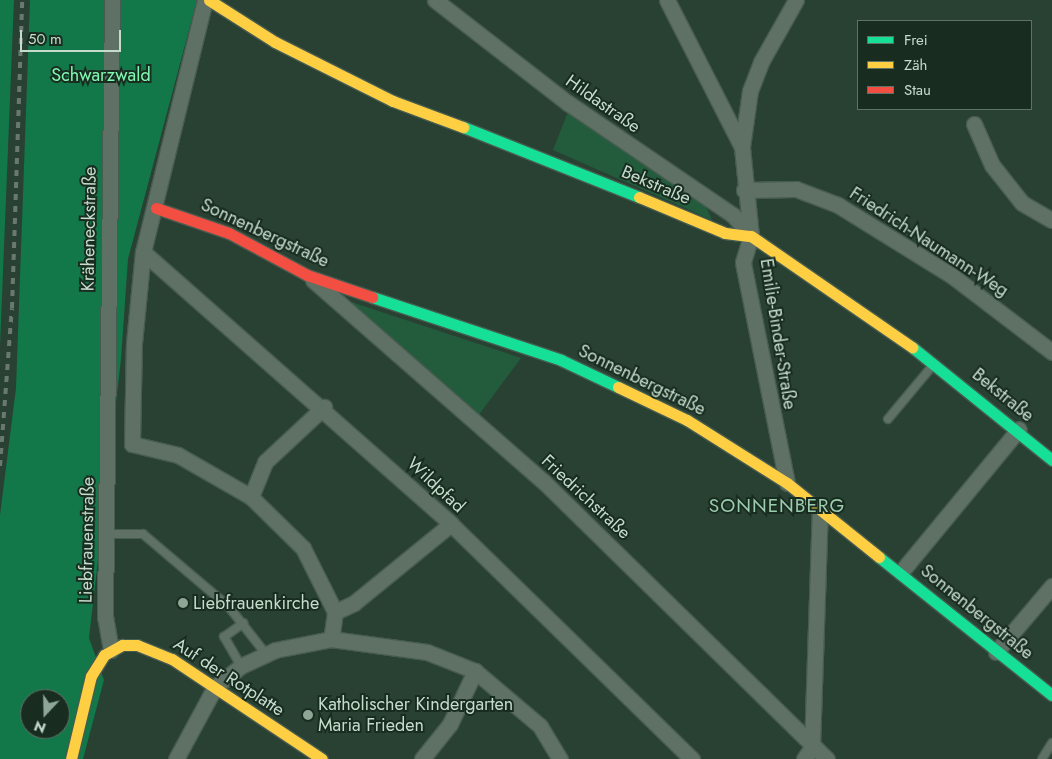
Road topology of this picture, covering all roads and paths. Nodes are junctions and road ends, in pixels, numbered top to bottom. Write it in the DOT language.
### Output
graph roads {
  1 [pos="112,0"];
  2 [pos="205,0"];
  3 [pos="209,0"];
  4 [pos="435,0"];
  5 [pos="667,0"];
  6 [pos="796,0"];
  7 [pos="971,121"];
  8 [pos="742,147"];
  9 [pos="744,190"];
  10 [pos="156,208"];
  11 [pos="1052,220"];
  12 [pos="750,236"];
  13 [pos="143,252"];
  14 [pos="307,275"];
  15 [pos="1052,352"];
  16 [pos="935,363"];
  17 [pos="324,407"];
  18 [pos="888,419"];
  19 [pos="1019,429"];
  20 [pos="132,444"];
  21 [pos="107,458"];
  22 [pos="1052,460"];
  23 [pos="787,483"];
  24 [pos="251,497"];
  25 [pos="820,508"];
  26 [pos="451,524"];
  27 [pos="106,534"];
  28 [pos="901,572"];
  29 [pos="1052,586"];
  30 [pos="335,612"];
  31 [pos="243,624"];
  32 [pos="331,639"];
  33 [pos="111,650"];
  34 [pos="996,652"];
  35 [pos="266,654"];
  36 [pos="241,666"];
  37 [pos="475,671"];
  38 [pos="215,687"];
  39 [pos="1052,695"];
  40 [pos="1052,743"];
  41 [pos="808,753"];
  42 [pos="71,759"];
  43 [pos="176,759"];
  44 [pos="322,759"];
  45 [pos="422,759"];
  46 [pos="560,759"];
  47 [pos="692,759"];
  48 [pos="827,759"];
  49 [pos="1042,759"];
  1 -- 21 [label="street, Kräheneckstraße"];
  2 -- 10 [label="street"];
  3 -- 12 [label="street, Bekstraße"];
  4 -- 12 [label="street, Hildastraße"];
  5 -- 8 [label="street, Emilie-Binder-Straße"];
  6 -- 8 [label="street"];
  7 -- 11 [label="street"];
  8 -- 9 [label="street, Emilie-Binder-Straße"];
  9 -- 12 [label="street, Emilie-Binder-Straße"];
  9 -- 15 [label="street, Friedrich-Naumann-Weg"];
  10 -- 13 [label="street"];
  10 -- 14 [label="street, Sonnenbergstraße"];
  12 -- 16 [label="street, Bekstraße"];
  12 -- 23 [label="street, Emilie-Binder-Straße"];
  13 -- 17 [label="street, Wildpfad"];
  13 -- 20 [label="street"];
  14 -- 23 [label="street, Sonnenbergstraße"];
  14 -- 41 [label="street, Friedrichstraße"];
  16 -- 18 [label="lane"];
  16 -- 19 [label="street, Bekstraße"];
  17 -- 24 [label="street"];
  17 -- 26 [label="street, Wildpfad"];
  19 -- 22 [label="street, Bekstraße"];
  19 -- 28 [label="street"];
  20 -- 21 [label="street, Liebfrauenstraße"];
  20 -- 24 [label="street"];
  21 -- 27 [label="street, Liebfrauenstraße"];
  23 -- 25 [label="street, Sonnenbergstraße"];
  24 -- 30 [label="street"];
  25 -- 28 [label="street, Sonnenbergstraße"];
  25 -- 41 [label="street"];
  26 -- 30 [label="street"];
  26 -- 47 [label="street, Wildpfad"];
  27 -- 31 [label="lane"];
  27 -- 33 [label="street, Liebfrauenstraße"];
  28 -- 34 [label="street, Sonnenbergstraße"];
  29 -- 34 [label="street"];
  30 -- 32 [label="street"];
  31 -- 35 [label="lane"];
  31 -- 36 [label="lane"];
  32 -- 35 [label="street"];
  32 -- 37 [label="street"];
  33 -- 38 [label="street, Auf der Rotplatte"];
  33 -- 42 [label="street"];
  34 -- 39 [label="street, Sonnenbergstraße"];
  35 -- 36 [label="street"];
  36 -- 38 [label="street"];
  37 -- 45 [label="street"];
  37 -- 46 [label="street"];
  38 -- 43 [label="street"];
  38 -- 44 [label="street, Auf der Rotplatte"];
  40 -- 49 [label="lane"];
  41 -- 48 [label="street, Friedrichstraße"];
}
